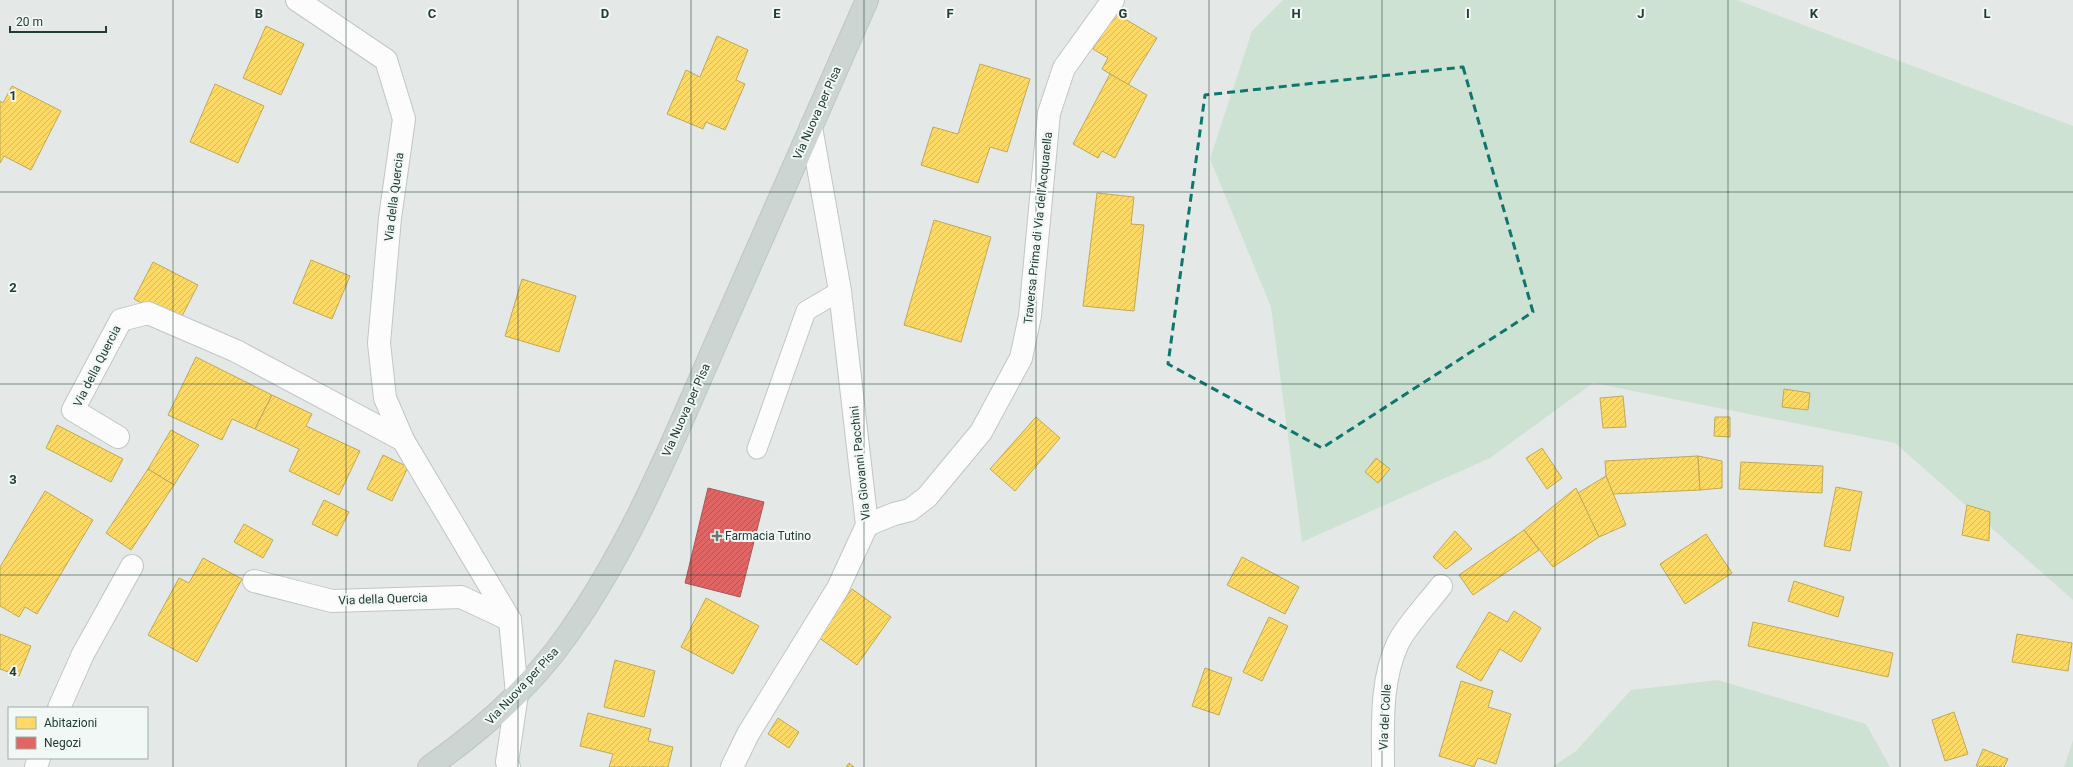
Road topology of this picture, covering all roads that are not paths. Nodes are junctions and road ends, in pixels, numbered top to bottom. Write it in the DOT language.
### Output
graph roads {
  1 [pos="297,0"];
  2 [pos="867,0"];
  3 [pos="1114,0"];
  4 [pos="811,127"];
  5 [pos="840,292"];
  6 [pos="118,437"];
  7 [pos="403,440"];
  8 [pos="757,449"];
  9 [pos="867,525"];
  10 [pos="132,566"];
  11 [pos="254,581"];
  12 [pos="1441,586"];
  13 [pos="510,620"];
  14 [pos="517,694"];
  15 [pos="59,707"];
  16 [pos="429,767"];
  17 [pos="509,767"];
  18 [pos="732,767"];
  19 [pos="1383,767"];
  1 -- 7 [label="street, Via della Quercia"];
  2 -- 4 [label="main road, Via Nuova per Pisa"];
  3 -- 9 [label="street, Traversa Prima di Via dell'Acquarella"];
  4 -- 5 [label="street, Via Giovanni Pacchini"];
  4 -- 14 [label="main road, Via Nuova per Pisa"];
  5 -- 8 [label="lane"];
  5 -- 9 [label="street, Via Giovanni Pacchini"];
  6 -- 7 [label="street, Via della Quercia"];
  7 -- 13 [label="street, Via della Quercia"];
  9 -- 18 [label="street, Via Giovanni Pacchini"];
  10 -- 15 [label="street"];
  11 -- 13 [label="street, Via della Quercia"];
  12 -- 19 [label="street, Via del Colle"];
  13 -- 14 [label="street, Via della Quercia"];
  14 -- 16 [label="main road, Via Nuova per Pisa"];
  14 -- 17 [label="street, Via della Quercia"];
}
